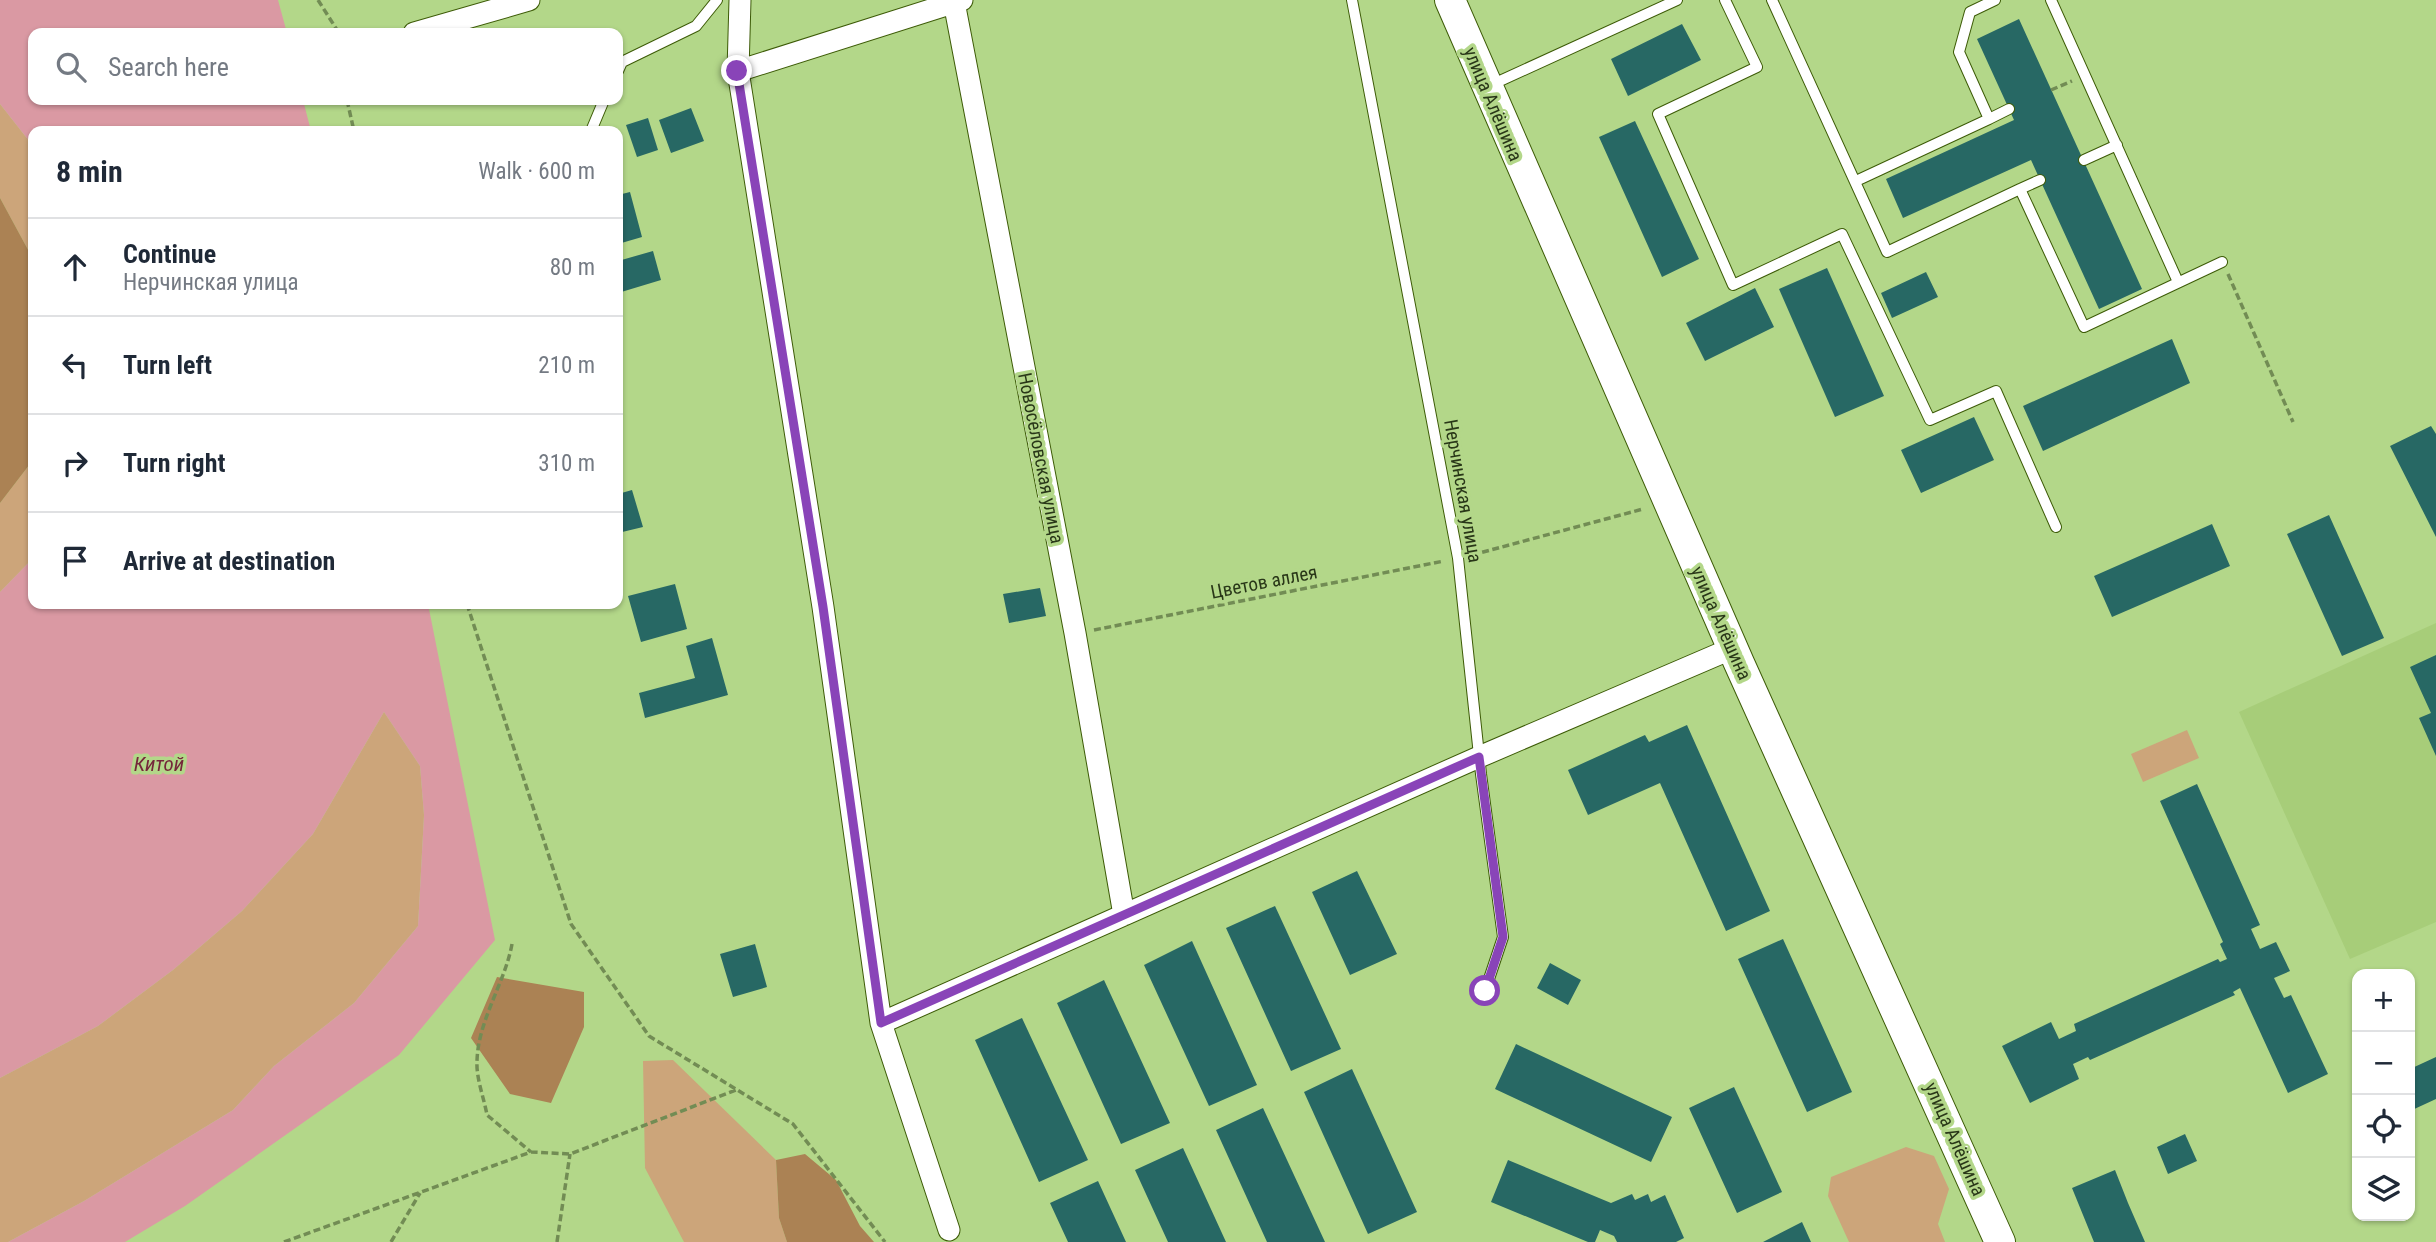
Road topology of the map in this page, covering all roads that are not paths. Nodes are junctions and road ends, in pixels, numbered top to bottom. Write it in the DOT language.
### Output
graph roads {
  1 [pos="529,0"];
  2 [pos="717,0"];
  3 [pos="740,0"];
  4 [pos="1352,0"];
  5 [pos="1450,0"];
  6 [pos="1677,0"];
  7 [pos="1725,0"];
  8 [pos="1772,0"];
  9 [pos="1995,0"];
  10 [pos="2051,0"];
  11 [pos="958,1"];
  12 [pos="431,28"];
  13 [pos="623,62"];
  14 [pos="737,71"];
  15 [pos="1485,88"];
  16 [pos="602,105"];
  17 [pos="2009,110"];
  18 [pos="1989,119"];
  19 [pos="593,126"];
  20 [pos="2117,145"];
  21 [pos="2084,160"];
  22 [pos="2040,180"];
  23 [pos="1856,181"];
  24 [pos="2020,190"];
  25 [pos="2222,262"];
  26 [pos="2178,282"];
  27 [pos="2056,527"];
  28 [pos="1733,648"];
  29 [pos="1479,757"];
  30 [pos="1124,915"];
  31 [pos="1485,991"];
  32 [pos="881,1023"];
  33 [pos="949,1230"];
  34 [pos="2000,1242"];
  1 -- 12 [label="street"];
  2 -- 13 [label="lane"];
  3 -- 14 [label="street"];
  4 -- 29 [label="lane, Нерчинская улица"];
  5 -- 15 [label="street, улица Алёшина"];
  6 -- 15 [label="lane"];
  7 -- 27 [label="lane"];
  8 -- 23 [label="lane"];
  9 -- 18 [label="lane"];
  10 -- 20 [label="lane"];
  11 -- 14 [label="street"];
  11 -- 30 [label="street, Новосёловская улица"];
  14 -- 32 [label="street"];
  15 -- 28 [label="street, улица Алёшина"];
  16 -- 19 [label="lane"];
  17 -- 18 [label="lane"];
  18 -- 23 [label="lane"];
  20 -- 21 [label="lane"];
  20 -- 26 [label="lane"];
  22 -- 24 [label="lane"];
  23 -- 24 [label="lane"];
  24 -- 26 [label="lane"];
  25 -- 26 [label="lane"];
  28 -- 29 [label="street"];
  28 -- 34 [label="street, улица Алёшина"];
  29 -- 30 [label="street"];
  29 -- 31 [label="lane, Нерчинская улица"];
  30 -- 32 [label="street"];
  32 -- 33 [label="street"];
}
